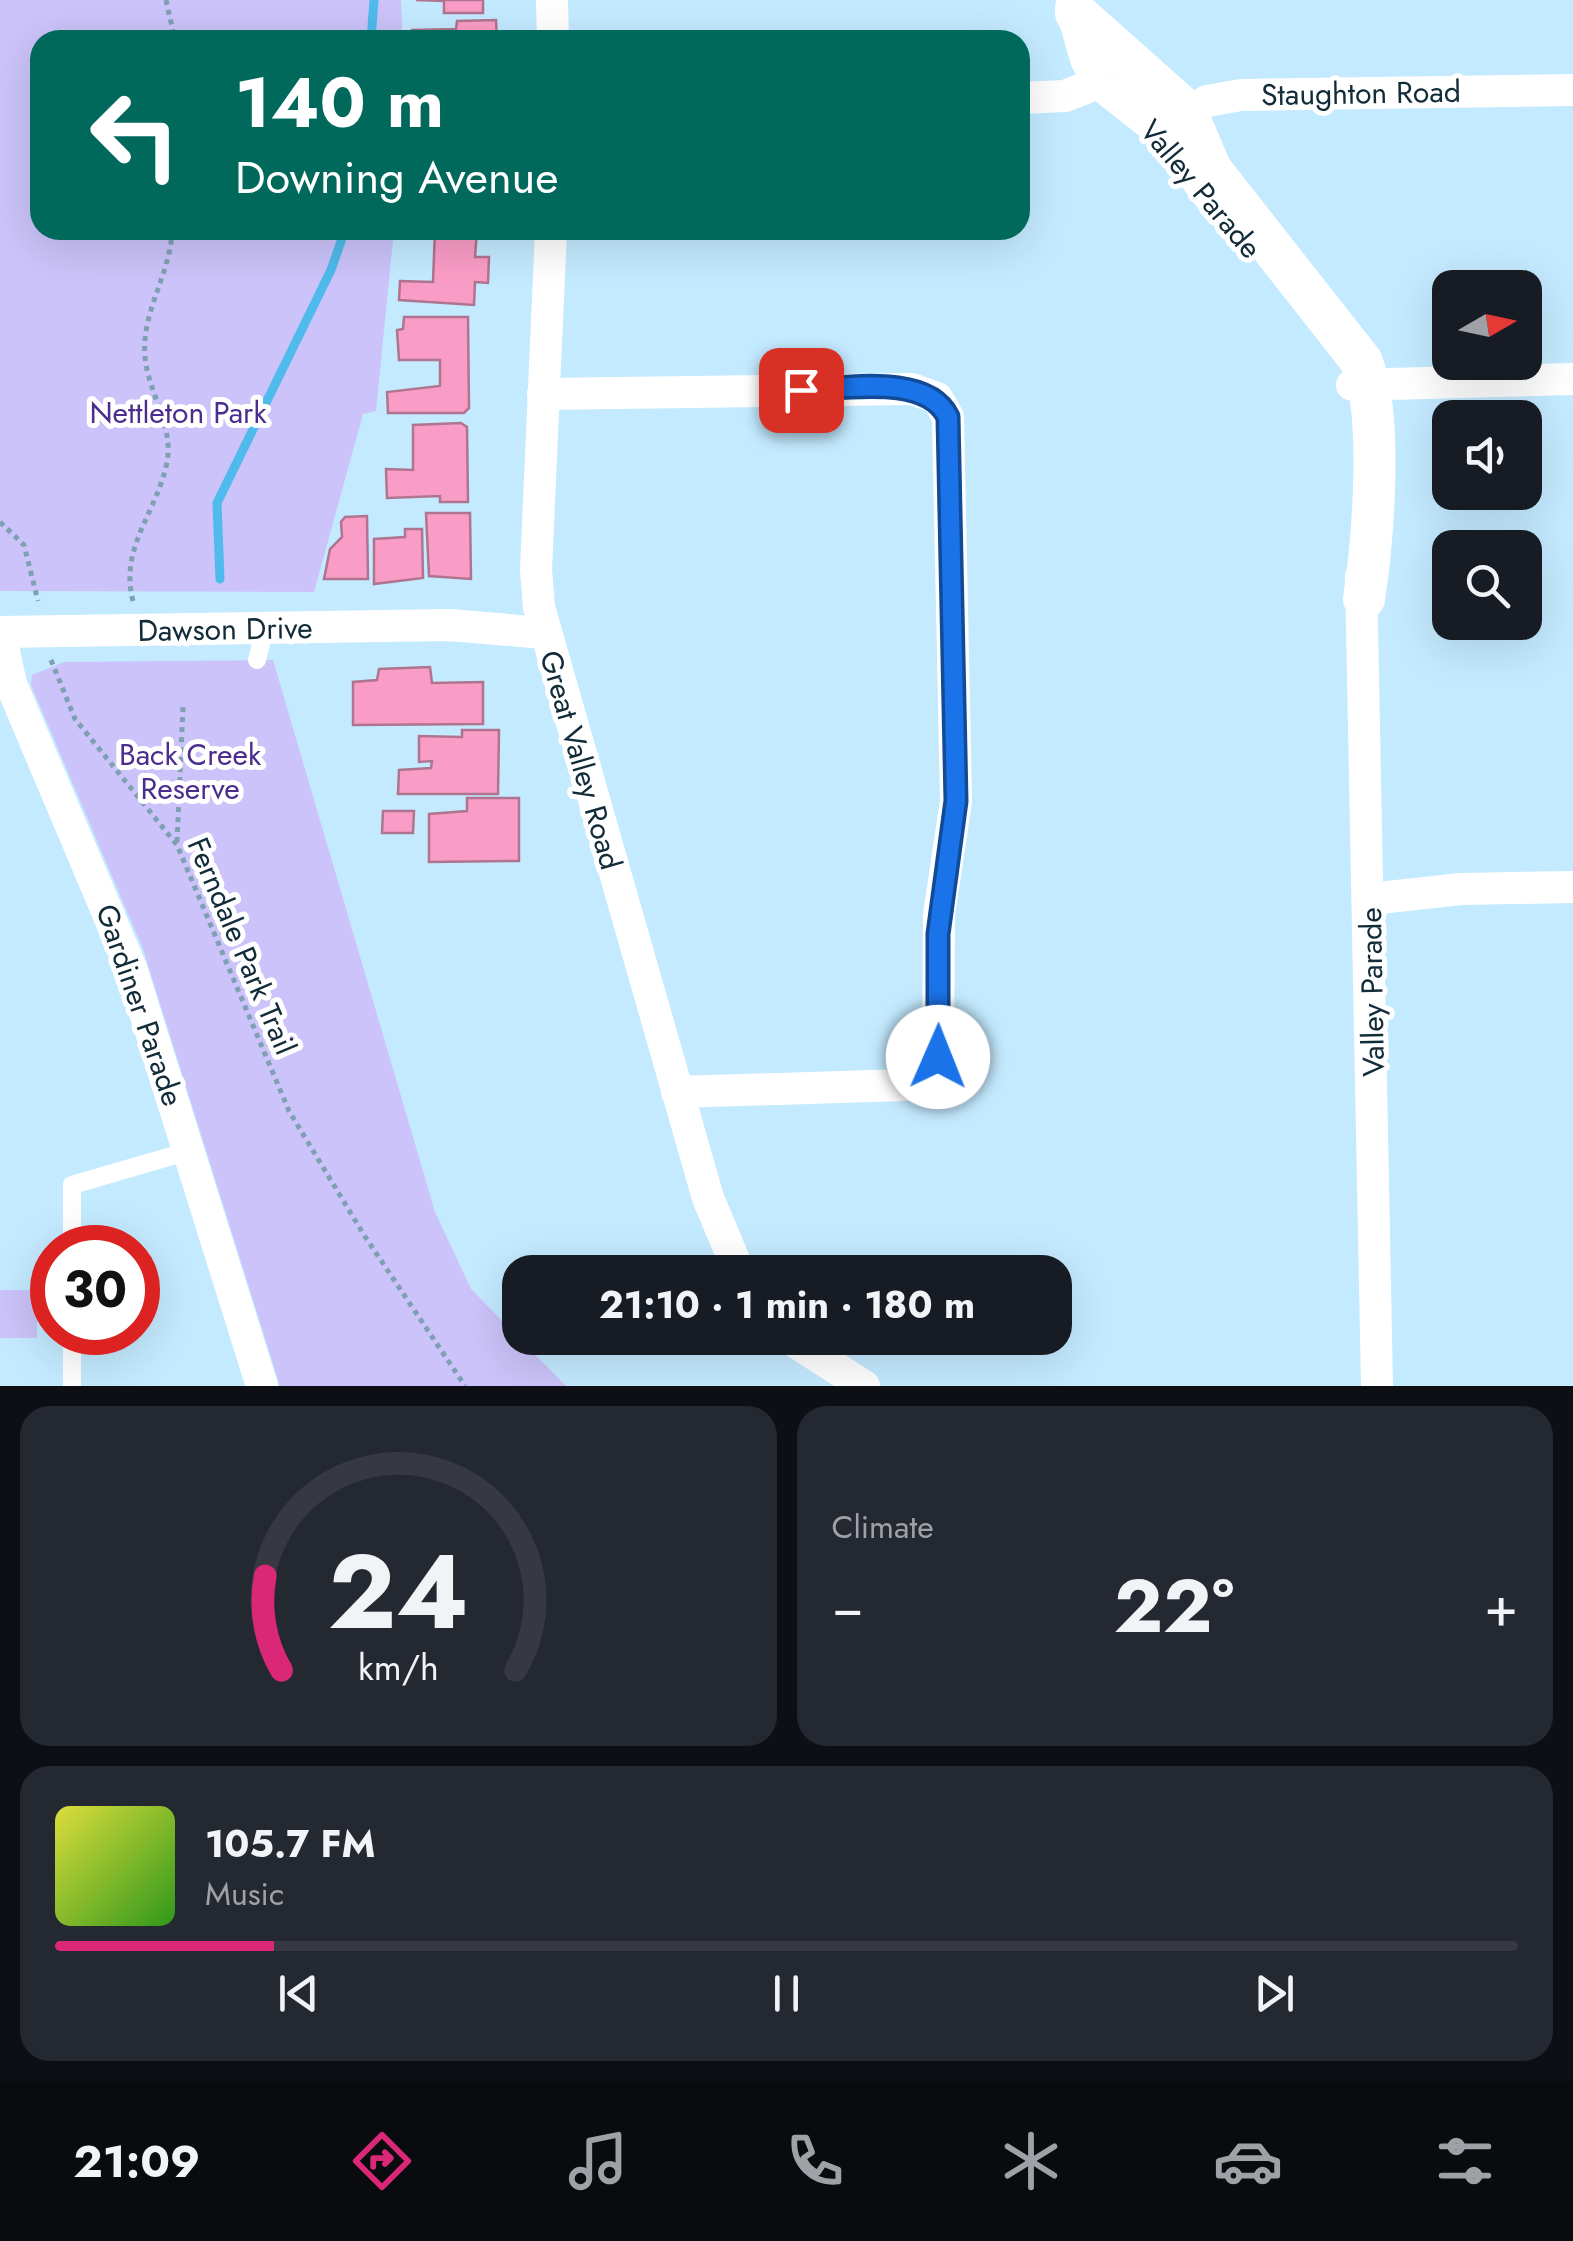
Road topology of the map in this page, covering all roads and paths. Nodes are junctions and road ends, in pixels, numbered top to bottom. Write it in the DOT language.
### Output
graph roads {
  1 [pos="166,0"];
  2 [pos="552,0"];
  3 [pos="1071,7"];
  4 [pos="174,30"];
  5 [pos="553,30"];
  6 [pos="1098,83"];
  7 [pos="1573,90"];
  8 [pos="1030,98"];
  9 [pos="1173,121"];
  10 [pos="172,240"];
  11 [pos="551,240"];
  12 [pos="1573,379"];
  13 [pos="1361,383"];
  14 [pos="544,394"];
  15 [pos="0,522"];
  16 [pos="1364,599"];
  17 [pos="542,620"];
  18 [pos="266,628"];
  19 [pos="141,630"];
  20 [pos="1,632"];
  21 [pos="41,633"];
  22 [pos="257,660"];
  23 [pos="183,706"];
  24 [pos="177,844"];
  25 [pos="1573,887"];
  26 [pos="1370,888"];
  27 [pos="676,1092"];
  28 [pos="189,1151"];
  29 [pos="72,1225"];
  30 [pos="731,1255"];
  31 [pos="72,1355"];
  32 [pos="816,1355"];
  33 [pos="72,1386"];
  34 [pos="262,1386"];
  35 [pos="465,1386"];
  36 [pos="864,1386"];
  37 [pos="1378,1386"];
  1 -- 4 [label="path"];
  2 -- 5 [label="street"];
  3 -- 6 [label="street, Valley Parade"];
  3 -- 9 [label="street, Valley Parade"];
  6 -- 8 [label="street"];
  6 -- 9 [label="street, Valley Parade"];
  7 -- 9 [label="street, Staughton Road"];
  9 -- 13 [label="street, Valley Parade"];
  10 -- 19 [label="path"];
  11 -- 14 [label="street, Great Valley Road"];
  12 -- 13 [label="street"];
  13 -- 16 [label="street, Valley Parade"];
  14 -- 17 [label="street, Great Valley Road"];
  14 -- 27 [label="street"];
  15 -- 21 [label="path, Ferndale Park Trail"];
  16 -- 26 [label="street, Valley Parade"];
  17 -- 18 [label="street, Dawson Drive"];
  17 -- 27 [label="street, Great Valley Road"];
  18 -- 19 [label="street, Dawson Drive"];
  18 -- 22 [label="lane"];
  19 -- 21 [label="street, Dawson Drive"];
  20 -- 21 [label="street, Dawson Drive"];
  20 -- 28 [label="street, Gardiner Parade"];
  21 -- 24 [label="path, Ferndale Park Trail"];
  23 -- 24 [label="path"];
  24 -- 35 [label="path, Ferndale Park Trail"];
  25 -- 26 [label="street"];
  26 -- 37 [label="street, Valley Parade"];
  27 -- 30 [label="street, Great Valley Road"];
  28 -- 29 [label="lane"];
  28 -- 34 [label="street, Gardiner Parade"];
  31 -- 33 [label="lane"];
  32 -- 36 [label="street"];
}
